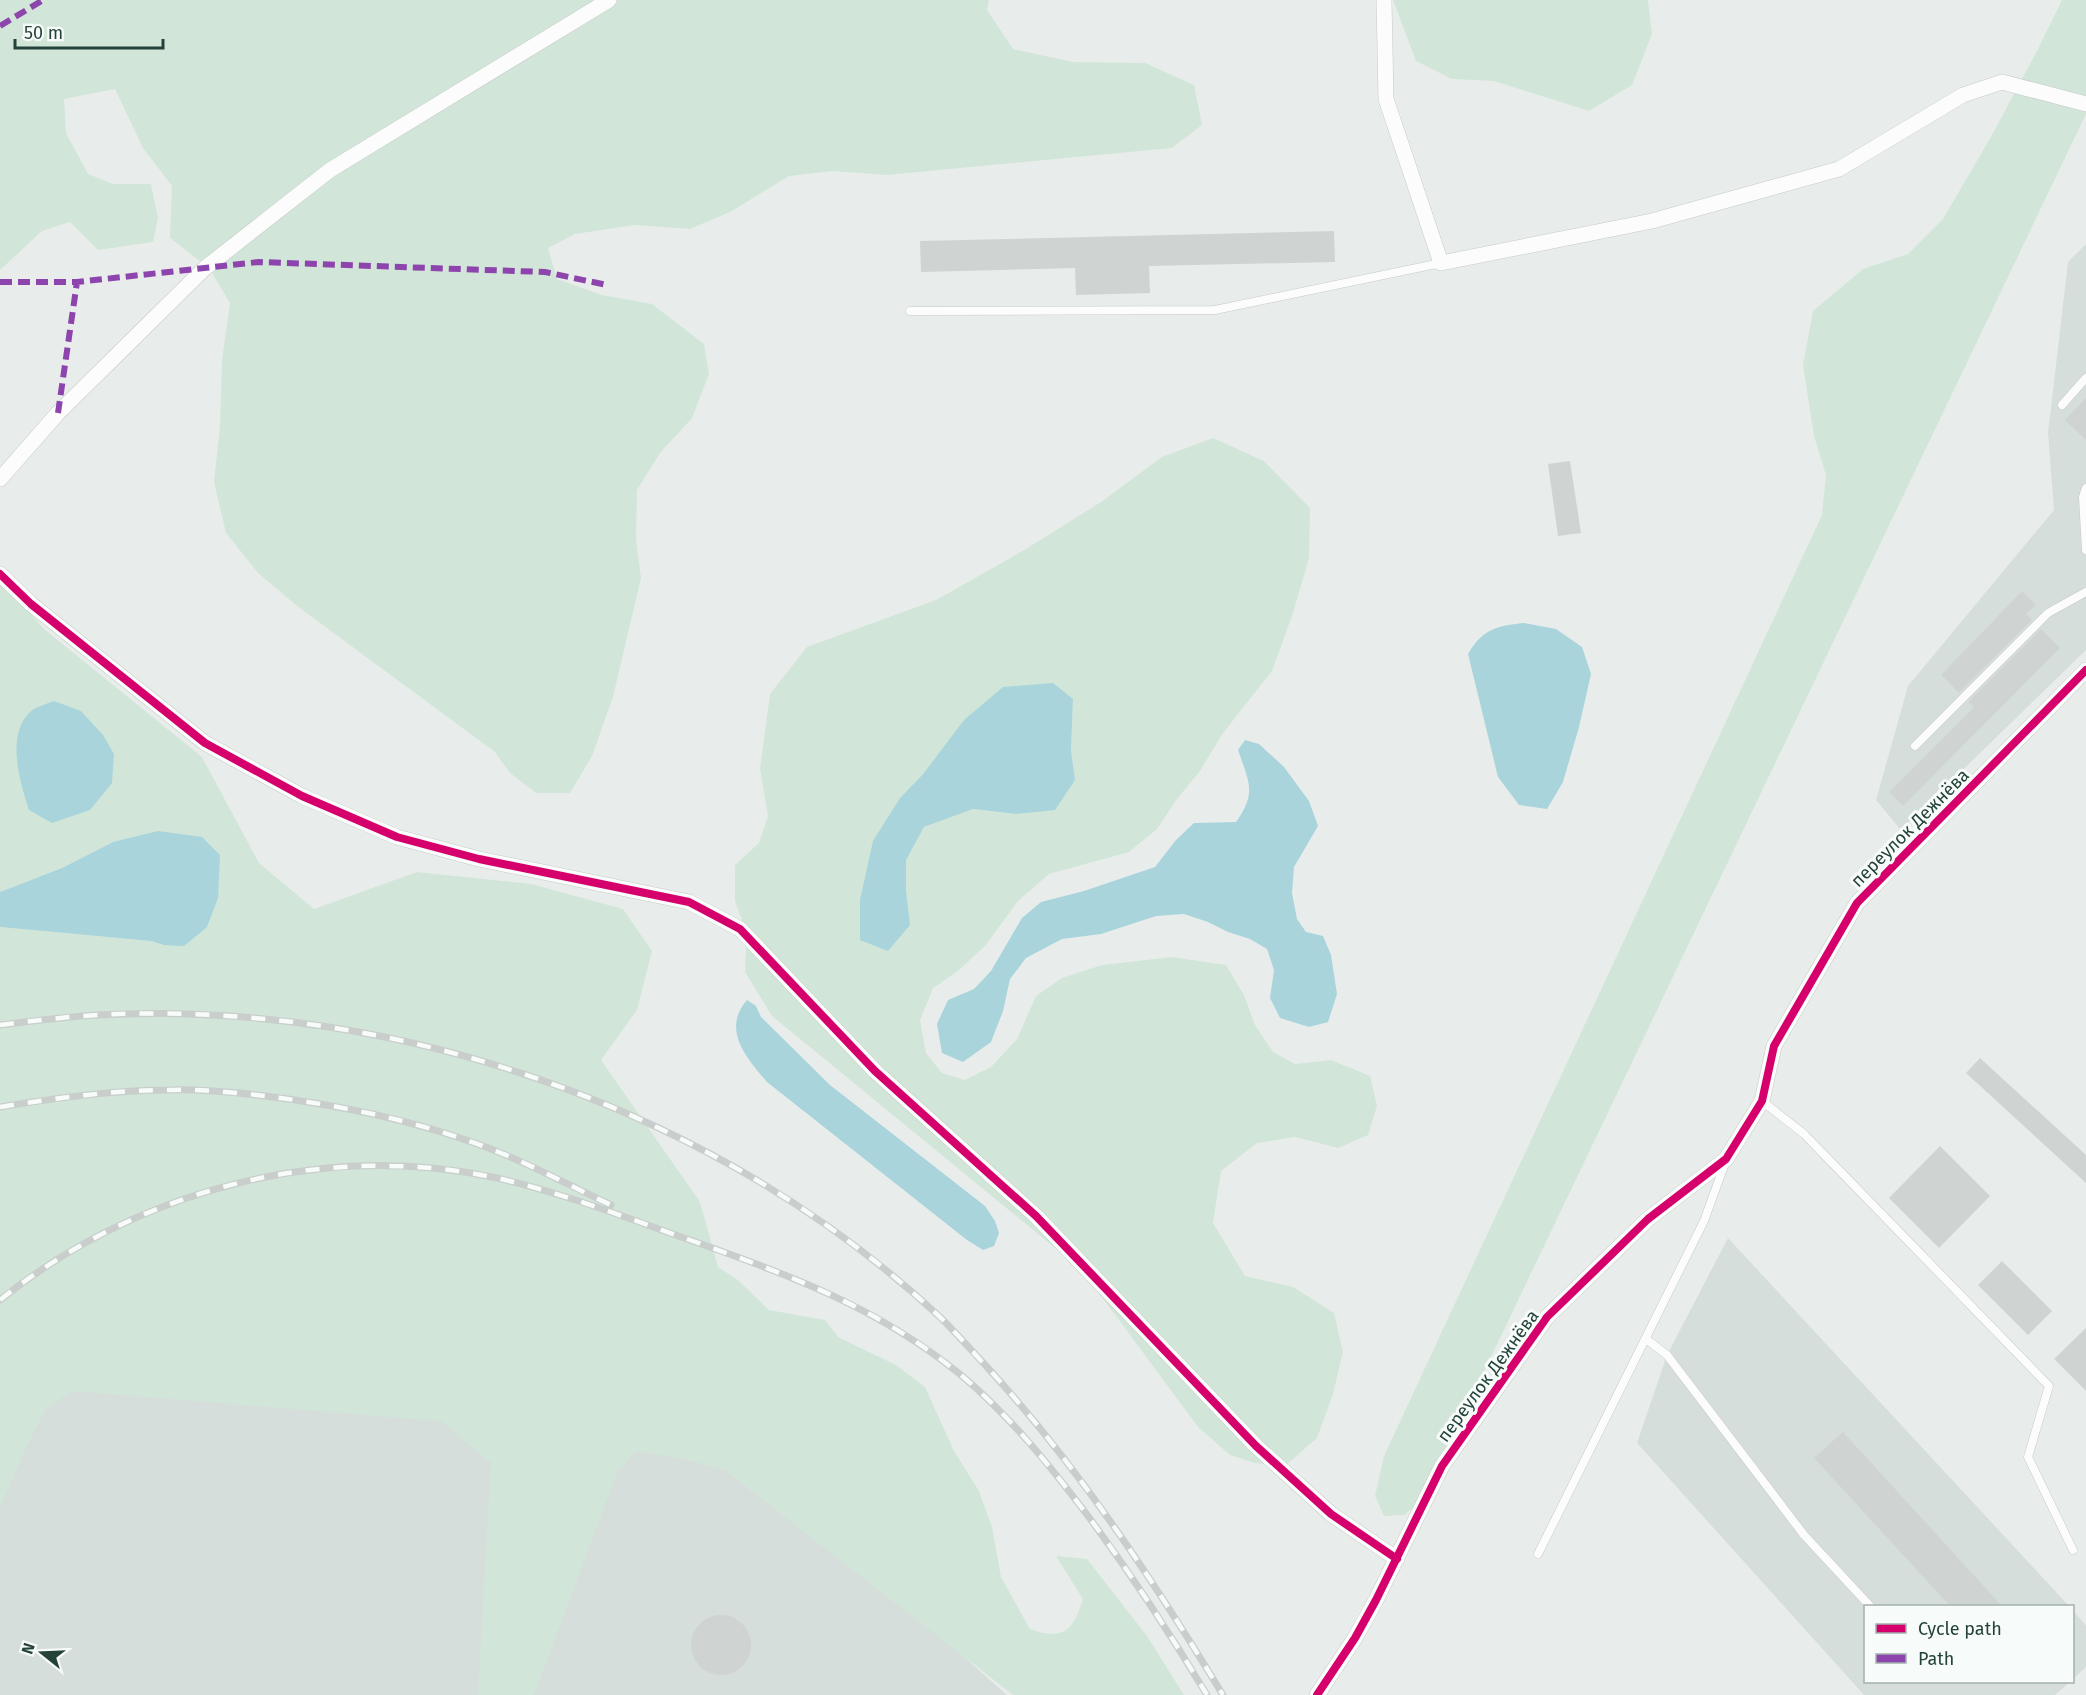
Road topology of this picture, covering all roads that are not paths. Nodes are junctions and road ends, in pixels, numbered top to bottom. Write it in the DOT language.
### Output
graph roads {
  1 [pos="609,0"];
  2 [pos="1384,0"];
  3 [pos="2086,104"];
  4 [pos="1441,263"];
  5 [pos="910,310"];
  6 [pos="2086,378"];
  7 [pos="2062,405"];
  8 [pos="0,479"];
  9 [pos="2086,488"];
  10 [pos="2086,550"];
  11 [pos="0,574"];
  12 [pos="2086,592"];
  13 [pos="2086,670"];
  14 [pos="1915,746"];
  15 [pos="1762,1101"];
  16 [pos="1726,1159"];
  17 [pos="1646,1340"];
  18 [pos="2073,1550"];
  19 [pos="1538,1554"];
  20 [pos="1396,1559"];
  21 [pos="1869,1605"];
  22 [pos="1317,1695"];
  1 -- 8 [label="street"];
  2 -- 4 [label="street"];
  3 -- 4 [label="street"];
  4 -- 5 [label="lane"];
  6 -- 7 [label="lane"];
  9 -- 10 [label="lane"];
  11 -- 20 [label="street"];
  12 -- 14 [label="lane"];
  13 -- 15 [label="street, переулок Дежнёва"];
  15 -- 16 [label="street, переулок Дежнёва"];
  15 -- 18 [label="lane"];
  16 -- 17 [label="lane"];
  16 -- 20 [label="street, переулок Дежнёва"];
  17 -- 19 [label="lane"];
  17 -- 21 [label="lane"];
  20 -- 22 [label="street, переулок Дежнёва"];
}
